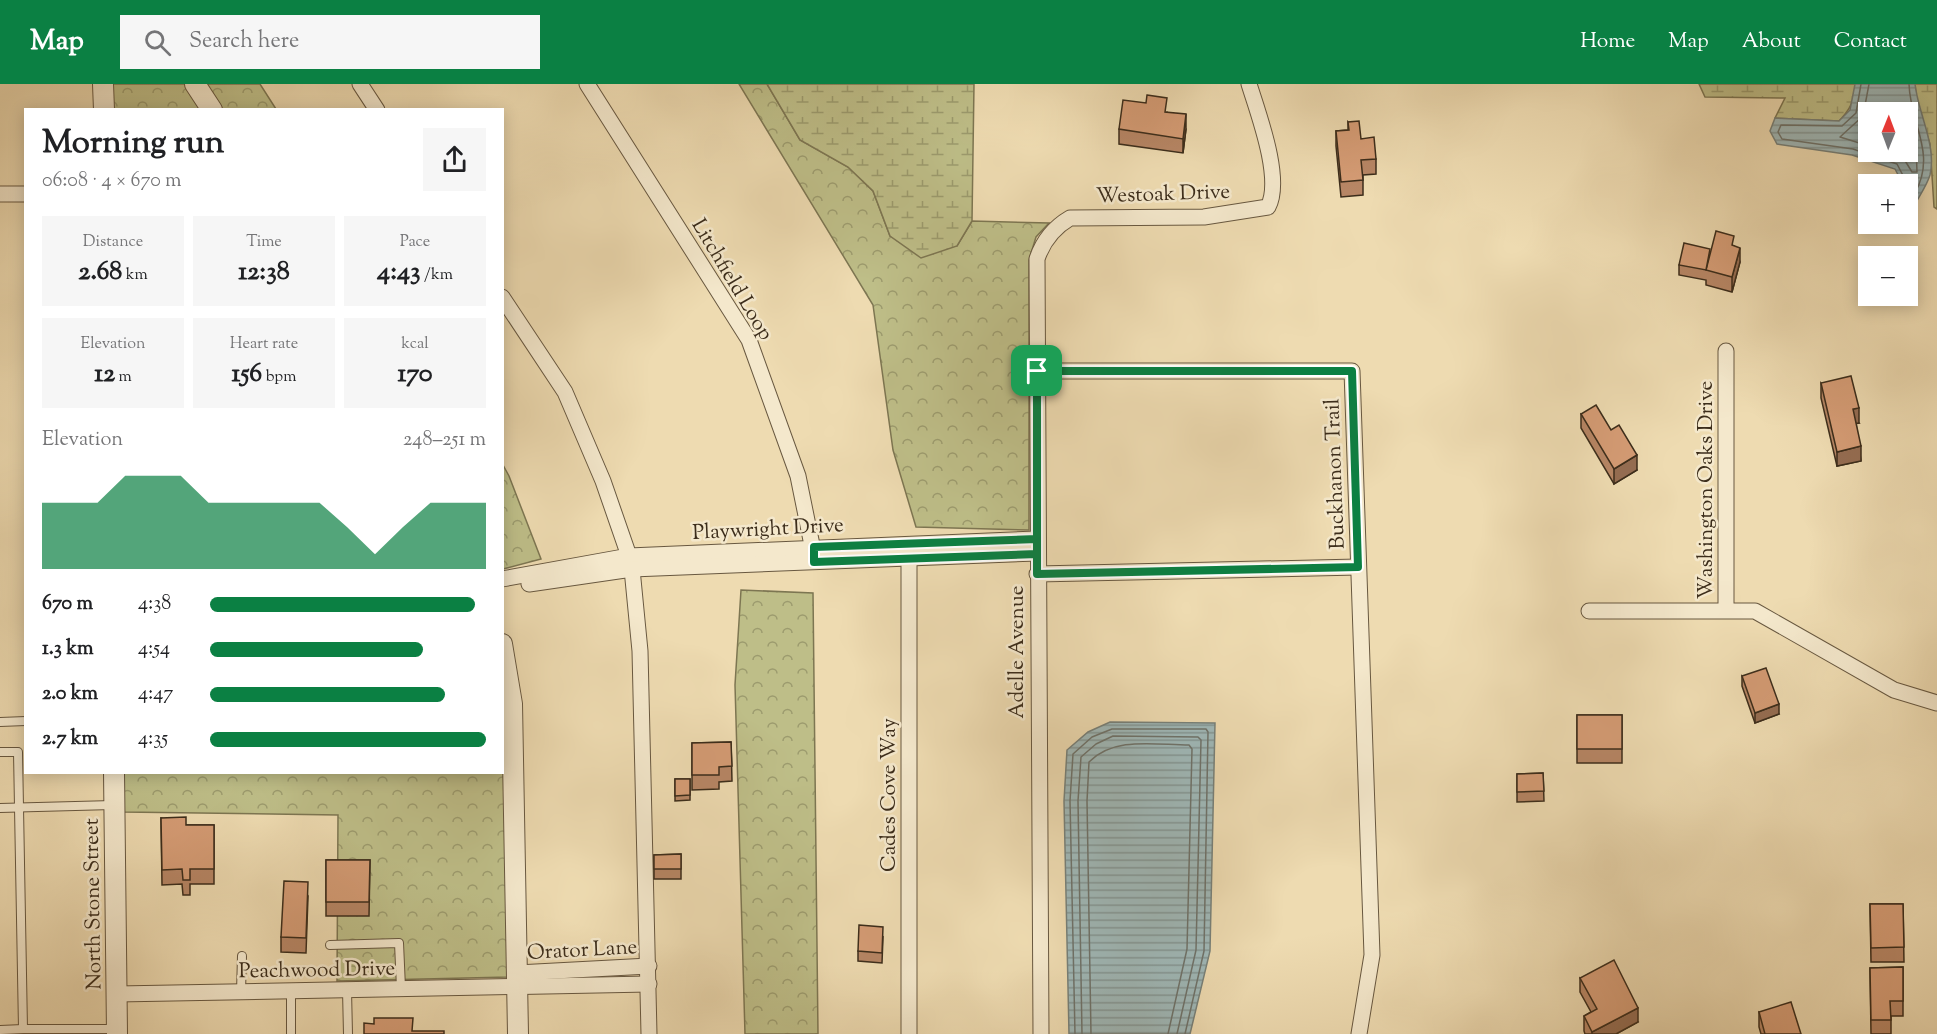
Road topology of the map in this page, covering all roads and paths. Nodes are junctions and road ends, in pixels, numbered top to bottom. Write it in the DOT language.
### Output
graph roads {
  1 [pos="103,84"];
  2 [pos="195,84"];
  3 [pos="360,84"];
  4 [pos="587,84"];
  5 [pos="1249,84"];
  6 [pos="104,108"];
  7 [pos="211,108"];
  8 [pos="376,108"];
  9 [pos="0,194"];
  10 [pos="24,194"];
  11 [pos="1047,237"];
  12 [pos="504,300"];
  13 [pos="1726,351"];
  14 [pos="1037,371"];
  15 [pos="1037,546"];
  16 [pos="814,555"];
  17 [pos="909,556"];
  18 [pos="630,562"];
  19 [pos="1358,567"];
  20 [pos="1037,574"];
  21 [pos="504,579"];
  22 [pos="504,588"];
  23 [pos="1726,610"];
  24 [pos="1589,611"];
  25 [pos="504,656"];
  26 [pos="1937,703"];
  27 [pos="24,721"];
  28 [pos="0,722"];
  29 [pos="0,752"];
  30 [pos="114,774"];
  31 [pos="115,805"];
  32 [pos="0,808"];
  33 [pos="21,808"];
  34 [pos="330,945"];
  35 [pos="242,956"];
  36 [pos="649,966"];
  37 [pos="517,980"];
  38 [pos="649,984"];
  39 [pos="401,988"];
  40 [pos="346,990"];
  41 [pos="291,991"];
  42 [pos="241,992"];
  43 [pos="117,994"];
  44 [pos="0,1029"];
  45 [pos="23,1029"];
  46 [pos="52,1031"];
  47 [pos="117,1032"];
  48 [pos="291,1034"];
  49 [pos="348,1034"];
  50 [pos="518,1034"];
  51 [pos="649,1034"];
  52 [pos="909,1034"];
  53 [pos="1041,1034"];
  54 [pos="1359,1034"];
  1 -- 6 [label="street"];
  2 -- 7 [label="street"];
  3 -- 8 [label="street"];
  4 -- 16 [label="street, Litchfield Loop"];
  5 -- 11 [label="street, Westoak Drive"];
  9 -- 10 [label="street"];
  11 -- 14 [label="street, Adelle Avenue"];
  12 -- 18 [label="street"];
  13 -- 23 [label="street, Washington Oaks Drive"];
  14 -- 15 [label="street, Adelle Avenue"];
  14 -- 19 [label="street, Buckhanon Trail"];
  15 -- 16 [label="street, Playwright Drive"];
  15 -- 17 [label="street, Playwright Drive"];
  15 -- 20 [label="street, Adelle Avenue"];
  16 -- 17 [label="street, Playwright Drive"];
  16 -- 18 [label="street, Playwright Drive"];
  17 -- 52 [label="street, Cades Cove Way"];
  18 -- 21 [label="street, Playwright Drive"];
  18 -- 22 [label="street, Playwright Drive"];
  18 -- 36 [label="street"];
  19 -- 20 [label="street"];
  19 -- 54 [label="street, Buckhanon Trail"];
  20 -- 53 [label="street, Adelle Avenue"];
  23 -- 24 [label="street"];
  23 -- 26 [label="street, Washington Oaks Drive"];
  25 -- 37 [label="street"];
  27 -- 28 [label="lane"];
  29 -- 33 [label="lane"];
  30 -- 31 [label="street, North Stone Street"];
  31 -- 33 [label="lane"];
  31 -- 43 [label="street, North Stone Street"];
  32 -- 33 [label="lane"];
  33 -- 45 [label="lane"];
  34 -- 39 [label="lane"];
  35 -- 42 [label="lane"];
  36 -- 37 [label="street, Orator Lane"];
  36 -- 38 [label="street"];
  37 -- 38 [label="street, Orator Lane"];
  37 -- 39 [label="street, Peachwood Drive"];
  37 -- 50 [label="street"];
  38 -- 51 [label="street"];
  39 -- 40 [label="street, Peachwood Drive"];
  40 -- 41 [label="street, Peachwood Drive"];
  40 -- 49 [label="lane"];
  41 -- 42 [label="street, Peachwood Drive"];
  41 -- 48 [label="lane"];
  42 -- 43 [label="street, Peachwood Drive"];
  43 -- 47 [label="street, North Stone Street"];
  44 -- 45 [label="lane"];
  45 -- 46 [label="lane"];
  46 -- 47 [label="lane"];
}
